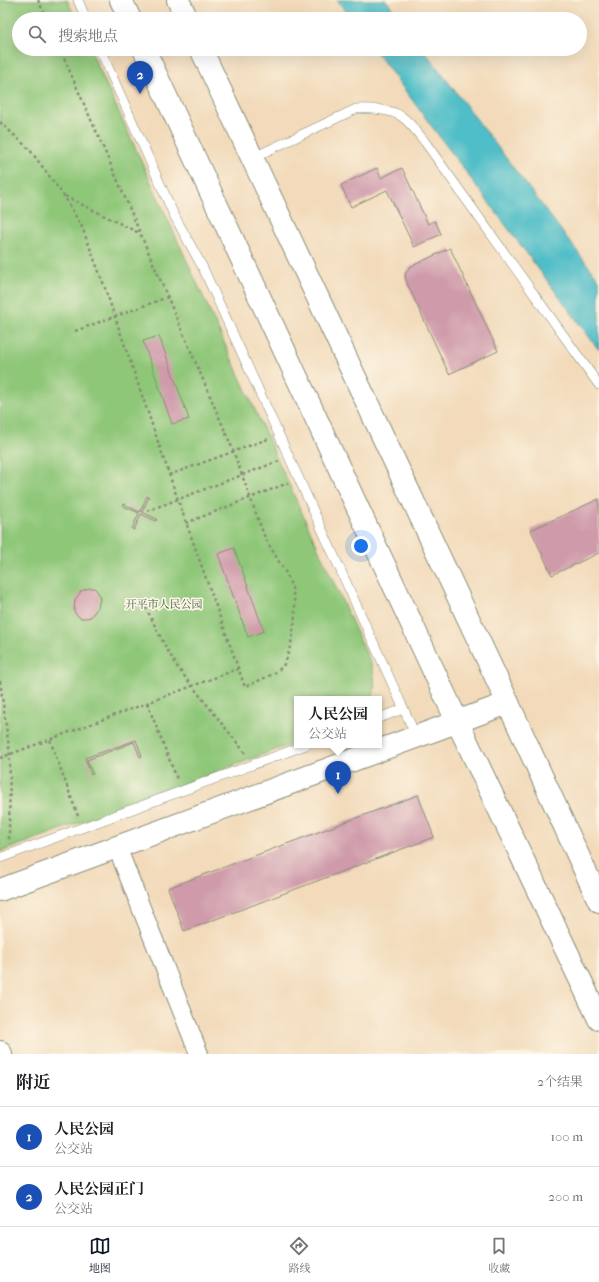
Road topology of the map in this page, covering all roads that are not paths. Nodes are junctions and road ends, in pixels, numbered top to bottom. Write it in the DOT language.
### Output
graph roads {
  1 [pos="78,0"];
  2 [pos="121,0"];
  3 [pos="178,0"];
  4 [pos="83,12"];
  5 [pos="127,12"];
  6 [pos="184,12"];
  7 [pos="103,56"];
  8 [pos="147,56"];
  9 [pos="204,56"];
  10 [pos="252,158"];
  11 [pos="599,385"];
  12 [pos="508,703"];
  13 [pos="403,709"];
  14 [pos="382,717"];
  15 [pos="457,722"];
  16 [pos="416,736"];
  17 [pos="298,748"];
  18 [pos="117,847"];
  19 [pos="0,858"];
  20 [pos="0,890"];
  21 [pos="599,901"];
  22 [pos="599,1019"];
  23 [pos="199,1054"];
  1 -- 4 [label="lane"];
  2 -- 5 [label="street"];
  3 -- 6 [label="street"];
  7 -- 13 [label="lane"];
  8 -- 15 [label="street"];
  9 -- 10 [label="street"];
  10 -- 11 [label="lane"];
  10 -- 12 [label="street"];
  12 -- 15 [label="street"];
  12 -- 21 [label="street"];
  13 -- 14 [label="lane"];
  13 -- 16 [label="lane"];
  15 -- 16 [label="street"];
  15 -- 22 [label="street"];
  16 -- 18 [label="street"];
  17 -- 19 [label="lane"];
  18 -- 20 [label="street"];
  18 -- 23 [label="street"];
}
